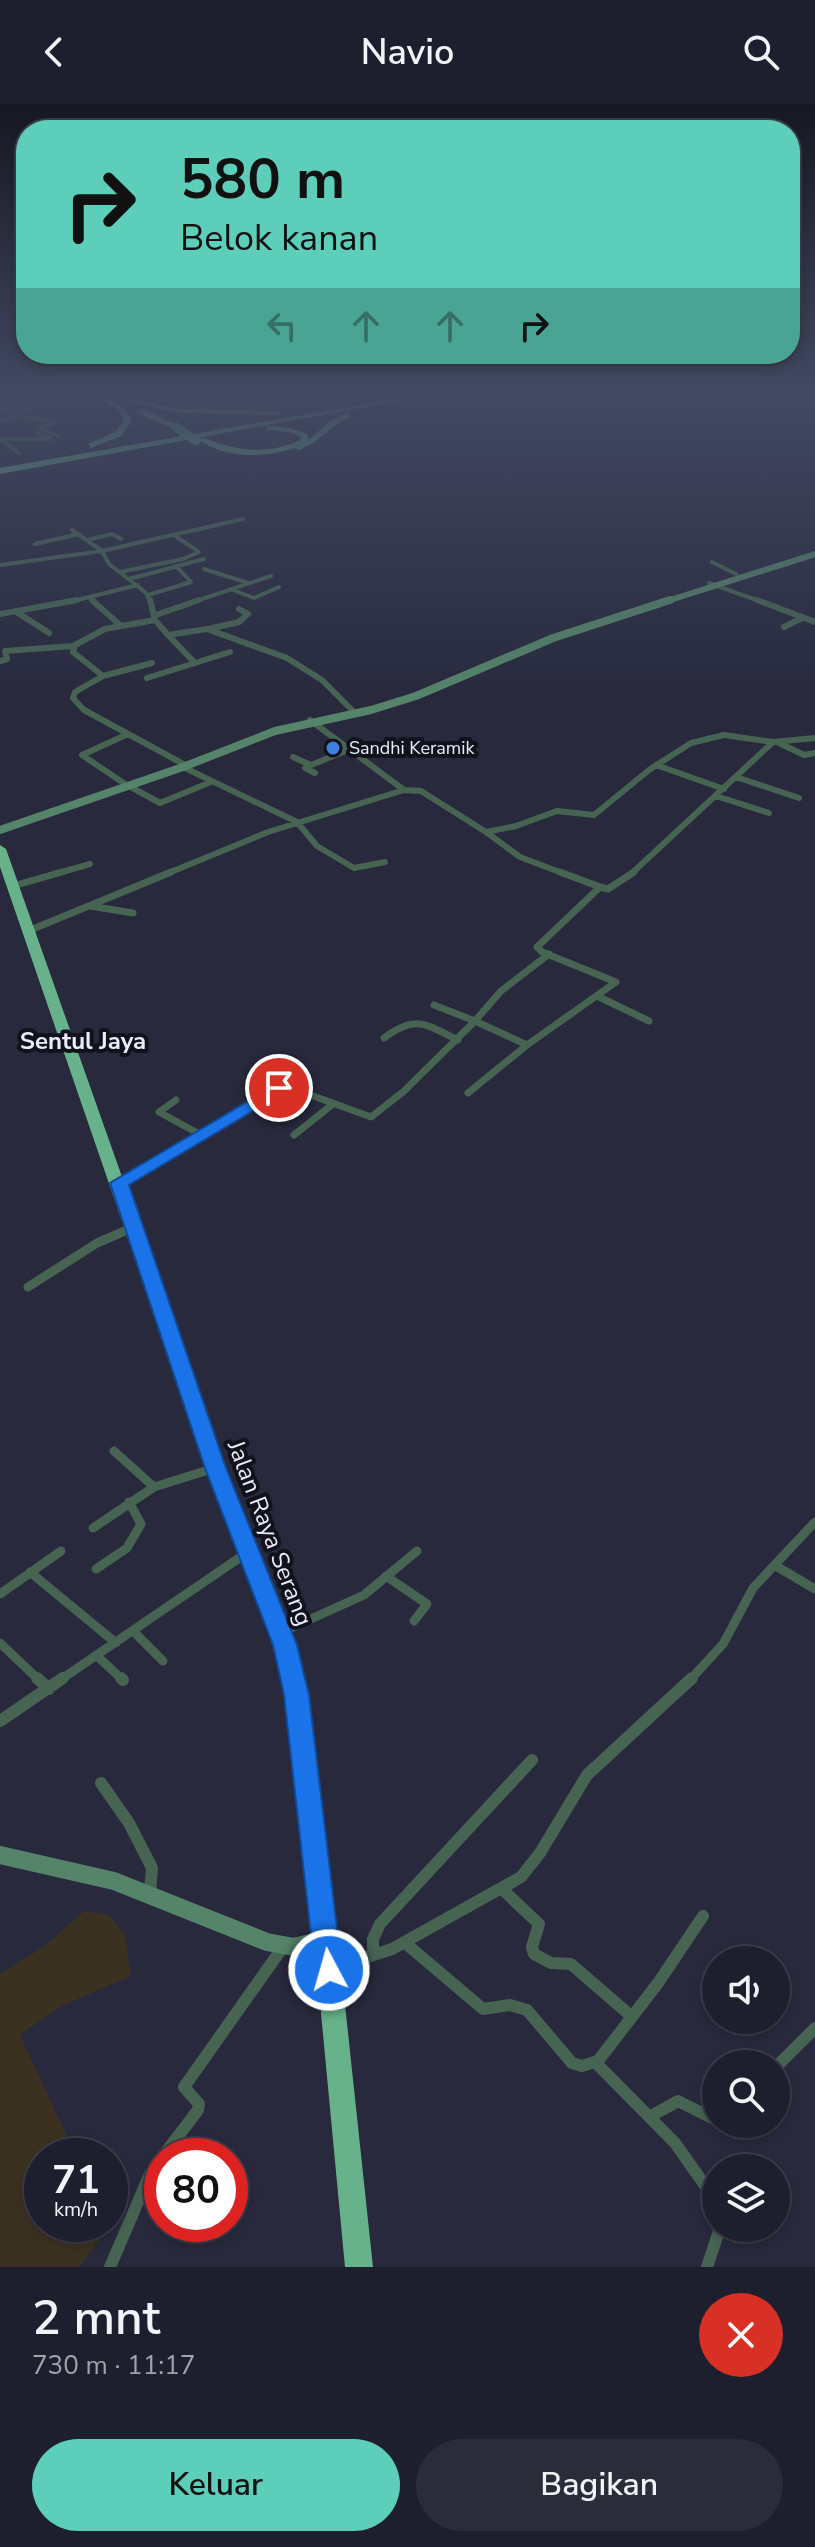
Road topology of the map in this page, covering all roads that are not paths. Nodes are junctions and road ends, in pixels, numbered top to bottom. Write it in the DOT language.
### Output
graph roads {
  1 [pos="243,519"];
  2 [pos="72,530"];
  3 [pos="79,534"];
  4 [pos="173,535"];
  5 [pos="121,539"];
  6 [pos="87,540"];
  7 [pos="35,544"];
  8 [pos="102,551"];
  9 [pos="815,552"];
  10 [pos="712,562"];
  11 [pos="0,565"];
  12 [pos="176,566"];
  13 [pos="120,572"];
  14 [pos="736,574"];
  15 [pos="271,576"];
  16 [pos="129,579"];
  17 [pos="249,584"];
  18 [pos="712,584"];
  19 [pos="138,585"];
  20 [pos="279,587"];
  21 [pos="233,590"];
  22 [pos="148,595"];
  23 [pos="89,598"];
  24 [pos="239,609"];
  25 [pos="15,611"];
  26 [pos="0,614"];
  27 [pos="156,617"];
  28 [pos="802,618"];
  29 [pos="815,622"];
  30 [pos="121,626"];
  31 [pos="784,627"];
  32 [pos="207,629"];
  33 [pos="49,633"];
  34 [pos="168,635"];
  35 [pos="73,646"];
  36 [pos="230,652"];
  37 [pos="0,661"];
  38 [pos="152,663"];
  39 [pos="195,663"];
  40 [pos="103,676"];
  41 [pos="147,678"];
  42 [pos="353,711"];
  43 [pos="311,721"];
  44 [pos="128,734"];
  45 [pos="815,738"];
  46 [pos="774,742"];
  47 [pos="348,750"];
  48 [pos="815,753"];
  49 [pos="293,757"];
  50 [pos="311,765"];
  51 [pos="656,765"];
  52 [pos="184,766"];
  53 [pos="315,773"];
  54 [pos="736,777"];
  55 [pos="211,782"];
  56 [pos="127,785"];
  57 [pos="724,789"];
  58 [pos="404,790"];
  59 [pos="716,796"];
  60 [pos="799,798"];
  61 [pos="769,813"];
  62 [pos="297,822"];
  63 [pos="0,828"];
  64 [pos="486,832"];
  65 [pos="0,849"];
  66 [pos="385,862"];
  67 [pos="90,864"];
  68 [pos="13,886"];
  69 [pos="600,887"];
  70 [pos="89,906"];
  71 [pos="133,913"];
  72 [pos="28,931"];
  73 [pos="549,954"];
  74 [pos="597,996"];
  75 [pos="434,1005"];
  76 [pos="475,1021"];
  77 [pos="649,1021"];
  78 [pos="384,1038"];
  79 [pos="458,1040"];
  80 [pos="527,1045"];
  81 [pos="468,1093"];
  82 [pos="176,1100"];
  83 [pos="333,1104"];
  84 [pos="201,1135"];
  85 [pos="294,1135"];
  86 [pos="119,1183"];
  87 [pos="134,1227"];
  88 [pos="28,1287"];
  89 [pos="114,1451"];
  90 [pos="216,1468"];
  91 [pos="154,1487"];
  92 [pos="129,1502"];
  93 [pos="815,1522"];
  94 [pos="93,1528"];
  95 [pos="61,1551"];
  96 [pos="248,1551"];
  97 [pos="417,1551"];
  98 [pos="776,1566"];
  99 [pos="96,1569"];
  100 [pos="30,1572"];
  101 [pos="386,1576"];
  102 [pos="815,1589"];
  103 [pos="0,1594"];
  104 [pos="414,1621"];
  105 [pos="133,1631"];
  106 [pos="281,1633"];
  107 [pos="0,1643"];
  108 [pos="116,1643"];
  109 [pos="97,1656"];
  110 [pos="163,1661"];
  111 [pos="123,1680"];
  112 [pos="49,1689"];
  113 [pos="0,1721"];
  114 [pos="532,1760"];
  115 [pos="101,1783"];
  116 [pos="0,1855"];
  117 [pos="503,1890"];
  118 [pos="150,1894"];
  119 [pos="703,1916"];
  120 [pos="326,1939"];
  121 [pos="404,1942"];
  122 [pos="283,1946"];
  123 [pos="373,1955"];
  124 [pos="329,1970"];
  125 [pos="631,2016"];
  126 [pos="815,2028"];
  127 [pos="790,2053"];
  128 [pos="598,2061"];
  129 [pos="702,2112"];
  130 [pos="651,2116"];
  131 [pos="177,2138"];
  132 [pos="702,2181"];
  133 [pos="144,2188"];
  134 [pos="715,2242"];
  135 [pos="110,2267"];
  136 [pos="359,2267"];
  137 [pos="707,2267"];
  1 -- 4 [label="street"];
  2 -- 3 [label="street"];
  3 -- 6 [label="street"];
  3 -- 7 [label="street"];
  4 -- 8 [label="street"];
  4 -- 13 [label="street"];
  5 -- 6 [label="street"];
  6 -- 8 [label="street"];
  8 -- 11 [label="street"];
  8 -- 13 [label="street"];
  9 -- 14 [label="street"];
  9 -- 18 [label="street"];
  10 -- 14 [label="street"];
  12 -- 16 [label="street"];
  12 -- 17 [label="street"];
  12 -- 22 [label="street"];
  13 -- 16 [label="street"];
  14 -- 18 [label="street"];
  15 -- 17 [label="street"];
  16 -- 19 [label="street"];
  17 -- 21 [label="street"];
  18 -- 28 [label="street"];
  18 -- 42 [label="street"];
  18 -- 43 [label="street"];
  19 -- 22 [label="street"];
  19 -- 23 [label="street"];
  20 -- 21 [label="street"];
  21 -- 27 [label="street"];
  22 -- 27 [label="street"];
  23 -- 25 [label="street"];
  23 -- 30 [label="street"];
  24 -- 32 [label="street"];
  25 -- 26 [label="street"];
  25 -- 33 [label="street"];
  27 -- 30 [label="street"];
  27 -- 34 [label="street"];
  28 -- 29 [label="street"];
  28 -- 31 [label="street"];
  30 -- 35 [label="street"];
  32 -- 34 [label="street"];
  32 -- 42 [label="street"];
  34 -- 39 [label="street"];
  35 -- 37 [label="street"];
  35 -- 40 [label="street"];
  36 -- 39 [label="street"];
  38 -- 40 [label="street"];
  39 -- 41 [label="street"];
  40 -- 44 [label="street"];
  42 -- 43 [label="street"];
  43 -- 47 [label="street"];
  43 -- 52 [label="street"];
  44 -- 52 [label="street"];
  44 -- 56 [label="street"];
  45 -- 46 [label="street"];
  46 -- 48 [label="street"];
  46 -- 51 [label="street"];
  46 -- 54 [label="street"];
  47 -- 50 [label="street"];
  47 -- 58 [label="street"];
  49 -- 50 [label="street"];
  50 -- 53 [label="street"];
  51 -- 57 [label="street"];
  51 -- 64 [label="street"];
  52 -- 55 [label="street"];
  52 -- 56 [label="street"];
  54 -- 57 [label="street"];
  54 -- 60 [label="street"];
  55 -- 56 [label="street"];
  55 -- 62 [label="street"];
  56 -- 63 [label="street"];
  57 -- 59 [label="street"];
  58 -- 62 [label="street"];
  58 -- 64 [label="street"];
  59 -- 61 [label="street"];
  59 -- 69 [label="street"];
  62 -- 66 [label="street"];
  62 -- 70 [label="street"];
  64 -- 69 [label="street"];
  65 -- 68 [label="highway, Jalan Raya Serang"];
  67 -- 68 [label="street"];
  68 -- 72 [label="highway, Jalan Raya Serang"];
  69 -- 73 [label="street"];
  70 -- 71 [label="street"];
  70 -- 72 [label="street"];
  72 -- 86 [label="highway, Jalan Raya Serang"];
  73 -- 74 [label="street"];
  73 -- 76 [label="street"];
  74 -- 77 [label="street"];
  74 -- 80 [label="street"];
  75 -- 76 [label="street"];
  76 -- 79 [label="street"];
  76 -- 80 [label="street"];
  78 -- 79 [label="street"];
  79 -- 83 [label="street"];
  80 -- 81 [label="street"];
  82 -- 84 [label="street"];
  83 -- 84 [label="street"];
  83 -- 85 [label="street"];
  84 -- 86 [label="street"];
  86 -- 87 [label="highway, Jalan Raya Serang"];
  87 -- 88 [label="street"];
  87 -- 90 [label="highway, Jalan Raya Serang"];
  89 -- 91 [label="street"];
  90 -- 91 [label="street"];
  90 -- 96 [label="highway, Jalan Raya Serang"];
  91 -- 92 [label="street"];
  92 -- 94 [label="street"];
  92 -- 99 [label="street"];
  93 -- 98 [label="street"];
  95 -- 100 [label="street"];
  96 -- 105 [label="street"];
  96 -- 106 [label="highway, Jalan Raya Serang"];
  97 -- 101 [label="street"];
  98 -- 102 [label="street"];
  98 -- 117 [label="street"];
  100 -- 103 [label="street"];
  100 -- 108 [label="street"];
  101 -- 104 [label="street"];
  101 -- 106 [label="street"];
  105 -- 108 [label="street"];
  105 -- 110 [label="street"];
  106 -- 120 [label="highway, Jalan Raya Serang"];
  107 -- 112 [label="street"];
  108 -- 109 [label="street"];
  109 -- 111 [label="street"];
  109 -- 112 [label="street"];
  112 -- 113 [label="street"];
  114 -- 123 [label="street"];
  115 -- 118 [label="street"];
  116 -- 118 [label="street"];
  117 -- 121 [label="street"];
  117 -- 125 [label="street"];
  118 -- 122 [label="street"];
  119 -- 125 [label="street"];
  120 -- 122 [label="street"];
  120 -- 124 [label="highway, Jalan Raya Serang"];
  121 -- 123 [label="street"];
  121 -- 128 [label="street"];
  122 -- 131 [label="street"];
  123 -- 124 [label="street"];
  124 -- 136 [label="highway, Jalan Raya Serang"];
  125 -- 128 [label="street"];
  126 -- 127 [label="street"];
  128 -- 130 [label="street"];
  129 -- 130 [label="street"];
  130 -- 132 [label="street"];
  133 -- 135 [label="street"];
  134 -- 137 [label="street"];
}
